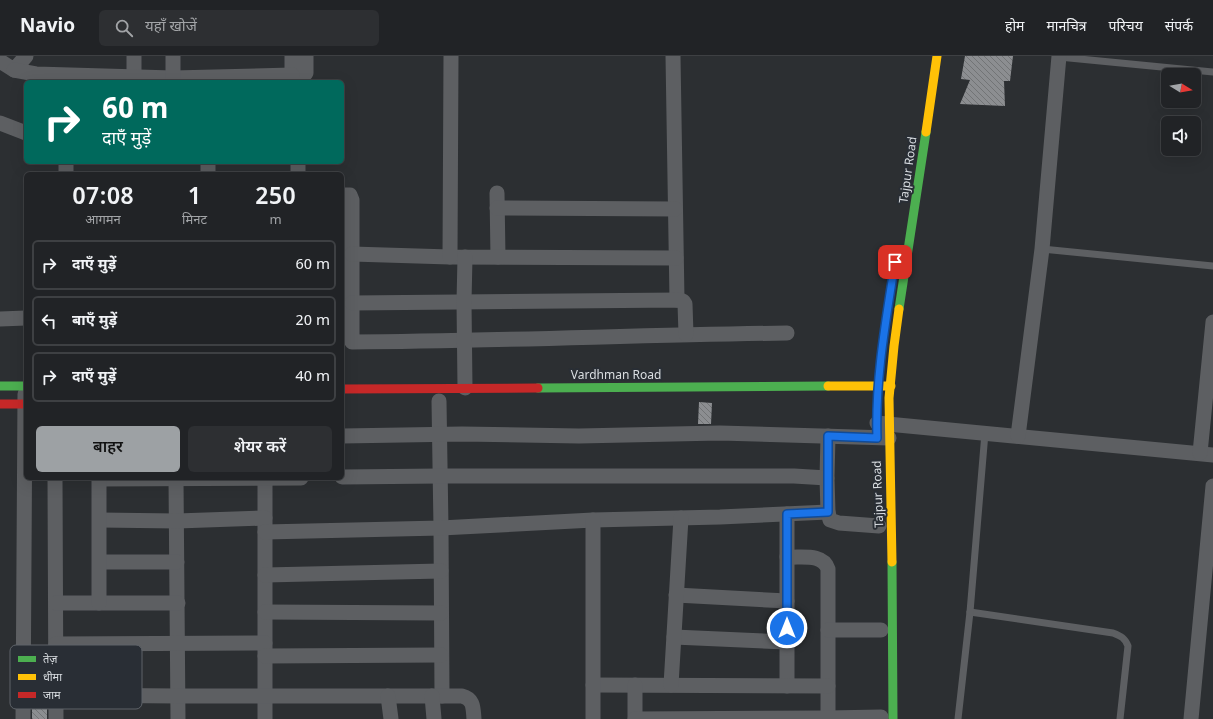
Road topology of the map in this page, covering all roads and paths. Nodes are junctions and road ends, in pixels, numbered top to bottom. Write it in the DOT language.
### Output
graph roads {
  1 [pos="26,56"];
  2 [pos="134,56"];
  3 [pos="173,56"];
  4 [pos="292,56"];
  5 [pos="306,56"];
  6 [pos="451,56"];
  7 [pos="673,56"];
  8 [pos="938,56"];
  9 [pos="1059,56"];
  10 [pos="0,60"];
  11 [pos="14,70"];
  12 [pos="1213,72"];
  13 [pos="292,75"];
  14 [pos="134,77"];
  15 [pos="173,78"];
  16 [pos="0,123"];
  17 [pos="24,132"];
  18 [pos="497,193"];
  19 [pos="344,195"];
  20 [pos="497,208"];
  21 [pos="675,209"];
  22 [pos="1042,249"];
  23 [pos="352,254"];
  24 [pos="450,257"];
  25 [pos="465,257"];
  26 [pos="498,257"];
  27 [pos="676,258"];
  28 [pos="1213,266"];
  29 [pos="677,300"];
  30 [pos="464,302"];
  31 [pos="352,303"];
  32 [pos="24,318"];
  33 [pos="0,319"];
  34 [pos="1213,322"];
  35 [pos="787,333"];
  36 [pos="686,334"];
  37 [pos="464,341"];
  38 [pos="347,342"];
  39 [pos="0,386"];
  40 [pos="24,386"];
  41 [pos="891,386"];
  42 [pos="464,388"];
  43 [pos="344,389"];
  44 [pos="881,391"];
  45 [pos="439,401"];
  46 [pos="0,404"];
  47 [pos="24,404"];
  48 [pos="881,430"];
  49 [pos="985,433"];
  50 [pos="440,434"];
  51 [pos="344,436"];
  52 [pos="828,436"];
  53 [pos="1018,436"];
  54 [pos="1206,454"];
  55 [pos="440,476"];
  56 [pos="344,477"];
  57 [pos="827,478"];
  58 [pos="25,480"];
  59 [pos="55,480"];
  60 [pos="99,480"];
  61 [pos="176,480"];
  62 [pos="265,480"];
  63 [pos="1213,486"];
  64 [pos="828,512"];
  65 [pos="787,514"];
  66 [pos="681,518"];
  67 [pos="100,520"];
  68 [pos="177,520"];
  69 [pos="593,520"];
  70 [pos="265,525"];
  71 [pos="879,526"];
  72 [pos="441,528"];
  73 [pos="787,558"];
  74 [pos="100,562"];
  75 [pos="177,562"];
  76 [pos="441,571"];
  77 [pos="265,575"];
  78 [pos="676,595"];
  79 [pos="787,600"];
  80 [pos="56,602"];
  81 [pos="99,603"];
  82 [pos="178,603"];
  83 [pos="265,612"];
  84 [pos="970,612"];
  85 [pos="441,613"];
  86 [pos="828,630"];
  87 [pos="881,630"];
  88 [pos="674,637"];
  89 [pos="787,642"];
  90 [pos="56,644"];
  91 [pos="178,644"];
  92 [pos="23,645"];
  93 [pos="265,650"];
  94 [pos="441,655"];
  95 [pos="593,685"];
  96 [pos="635,685"];
  97 [pos="670,685"];
  98 [pos="787,686"];
  99 [pos="828,686"];
  100 [pos="142,696"];
  101 [pos="178,696"];
  102 [pos="266,696"];
  103 [pos="388,696"];
  104 [pos="437,696"];
  105 [pos="23,709"];
  106 [pos="884,716"];
  107 [pos="23,719"];
  108 [pos="178,719"];
  109 [pos="265,719"];
  110 [pos="391,719"];
  111 [pos="434,719"];
  112 [pos="474,719"];
  113 [pos="593,719"];
  114 [pos="635,719"];
  115 [pos="680,719"];
  116 [pos="742,719"];
  117 [pos="788,719"];
  118 [pos="828,719"];
  119 [pos="958,719"];
  120 [pos="1120,719"];
  121 [pos="1191,719"];
  1 -- 11 [label="street"];
  2 -- 14 [label="street"];
  3 -- 15 [label="street"];
  4 -- 13 [label="street"];
  5 -- 13 [label="street"];
  6 -- 24 [label="street"];
  7 -- 21 [label="street"];
  8 -- 41 [label="main road, Tajpur Road"];
  9 -- 12 [label="lane"];
  9 -- 22 [label="street"];
  10 -- 11 [label="street"];
  11 -- 14 [label="street"];
  13 -- 15 [label="street"];
  14 -- 15 [label="street"];
  16 -- 17 [label="street"];
  18 -- 20 [label="street"];
  19 -- 23 [label="street"];
  20 -- 21 [label="street"];
  20 -- 26 [label="street"];
  21 -- 27 [label="street"];
  22 -- 28 [label="lane"];
  22 -- 53 [label="street"];
  23 -- 24 [label="street"];
  23 -- 31 [label="street"];
  24 -- 25 [label="street"];
  25 -- 26 [label="street"];
  25 -- 30 [label="street"];
  26 -- 27 [label="street"];
  27 -- 29 [label="street"];
  29 -- 30 [label="street"];
  29 -- 36 [label="street"];
  30 -- 31 [label="street"];
  30 -- 37 [label="street"];
  31 -- 38 [label="street"];
  32 -- 33 [label="street"];
  34 -- 54 [label="street"];
  35 -- 36 [label="street"];
  36 -- 37 [label="street"];
  37 -- 38 [label="street"];
  37 -- 42 [label="street"];
  39 -- 40 [label="main road"];
  41 -- 44 [label="main road, Tajpur Road"];
  41 -- 44 [label="main road, Vardhman Road"];
  42 -- 43 [label="main road, Vardhman Road"];
  42 -- 44 [label="main road, Vardhman Road"];
  44 -- 48 [label="main road, Tajpur Road"];
  45 -- 50 [label="street"];
  46 -- 47 [label="main road"];
  48 -- 49 [label="street"];
  48 -- 52 [label="street"];
  48 -- 106 [label="main road, Tajpur Road"];
  49 -- 53 [label="street"];
  49 -- 84 [label="lane"];
  50 -- 51 [label="street"];
  50 -- 52 [label="street"];
  50 -- 55 [label="street"];
  52 -- 57 [label="street"];
  53 -- 54 [label="street"];
  55 -- 56 [label="street"];
  55 -- 57 [label="street"];
  55 -- 72 [label="street"];
  57 -- 64 [label="street"];
  58 -- 92 [label="street"];
  59 -- 80 [label="street"];
  60 -- 67 [label="street"];
  61 -- 68 [label="street"];
  62 -- 70 [label="street"];
  63 -- 121 [label="street"];
  64 -- 65 [label="street"];
  64 -- 71 [label="street"];
  65 -- 66 [label="street"];
  65 -- 73 [label="street"];
  66 -- 69 [label="street"];
  66 -- 78 [label="street"];
  67 -- 68 [label="street"];
  67 -- 74 [label="street"];
  68 -- 70 [label="street"];
  68 -- 75 [label="street"];
  69 -- 72 [label="street"];
  69 -- 95 [label="street"];
  70 -- 72 [label="street"];
  70 -- 77 [label="street"];
  72 -- 76 [label="street"];
  73 -- 79 [label="street"];
  73 -- 86 [label="street"];
  74 -- 75 [label="street"];
  74 -- 81 [label="street"];
  75 -- 82 [label="street"];
  76 -- 77 [label="street"];
  76 -- 85 [label="street"];
  77 -- 83 [label="street"];
  78 -- 79 [label="street"];
  78 -- 88 [label="street"];
  79 -- 89 [label="street"];
  80 -- 81 [label="street"];
  80 -- 90 [label="street"];
  81 -- 82 [label="street"];
  82 -- 91 [label="street"];
  83 -- 85 [label="street"];
  83 -- 93 [label="street"];
  84 -- 119 [label="lane"];
  84 -- 120 [label="lane"];
  85 -- 94 [label="street"];
  86 -- 87 [label="street"];
  86 -- 99 [label="street"];
  88 -- 89 [label="street"];
  88 -- 97 [label="street"];
  89 -- 98 [label="street"];
  90 -- 91 [label="street"];
  91 -- 93 [label="street"];
  91 -- 101 [label="street"];
  93 -- 94 [label="street"];
  93 -- 102 [label="street"];
  94 -- 104 [label="street"];
  95 -- 96 [label="street"];
  95 -- 113 [label="street"];
  96 -- 97 [label="street"];
  96 -- 114 [label="street"];
  97 -- 98 [label="street"];
  98 -- 99 [label="street"];
  99 -- 118 [label="street"];
  100 -- 101 [label="street"];
  101 -- 102 [label="street"];
  101 -- 108 [label="street"];
  102 -- 103 [label="street"];
  102 -- 109 [label="street"];
  103 -- 104 [label="street"];
  103 -- 110 [label="street"];
  104 -- 111 [label="street"];
  104 -- 112 [label="street"];
  105 -- 107 [label="street"];
  106 -- 118 [label="street"];
  114 -- 115 [label="street"];
  115 -- 116 [label="street"];
  116 -- 117 [label="street"];
  117 -- 118 [label="street"];
}
